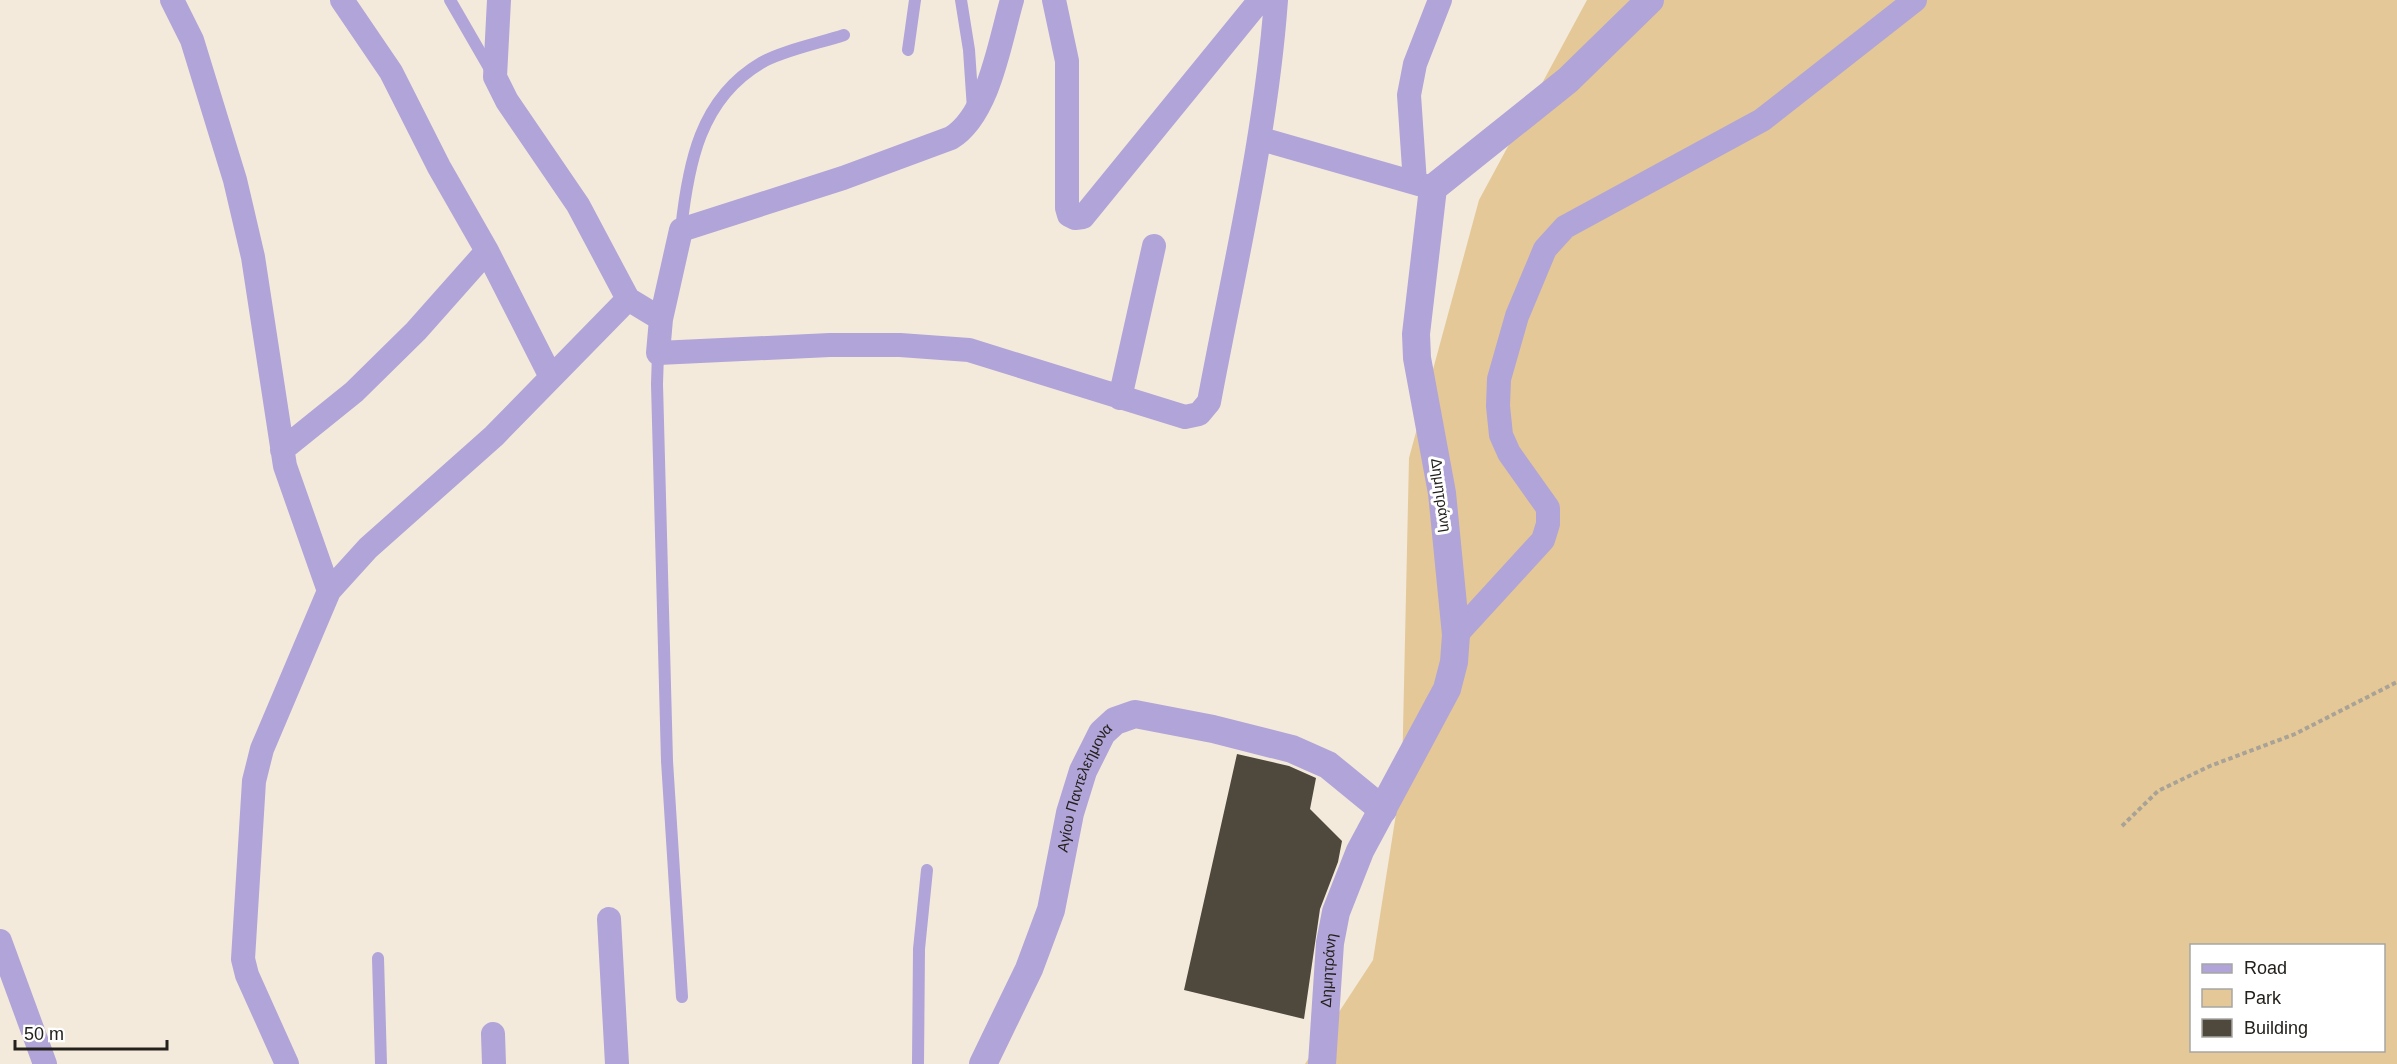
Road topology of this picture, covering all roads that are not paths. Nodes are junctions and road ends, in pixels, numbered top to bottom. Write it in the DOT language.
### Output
graph roads {
  1 [pos="342,0"];
  2 [pos="450,0"];
  3 [pos="499,0"];
  4 [pos="915,0"];
  5 [pos="961,0"];
  6 [pos="1012,0"];
  7 [pos="1054,0"];
  8 [pos="1260,0"];
  9 [pos="1276,0"];
  10 [pos="1440,0"];
  11 [pos="1650,0"];
  12 [pos="1915,0"];
  13 [pos="174,1"];
  14 [pos="844,35"];
  15 [pos="908,50"];
  16 [pos="495,77"];
  17 [pos="974,116"];
  18 [pos="1261,139"];
  19 [pos="1424,185"];
  20 [pos="681,230"];
  21 [pos="1154,246"];
  22 [pos="487,251"];
  23 [pos="628,299"];
  24 [pos="661,319"];
  25 [pos="658,352"];
  26 [pos="551,377"];
  27 [pos="1120,398"];
  28 [pos="282,450"];
  29 [pos="329,591"];
  30 [pos="1456,635"];
  31 [pos="1383,810"];
  32 [pos="927,870"];
  33 [pos="609,918"];
  34 [pos="0,941"];
  35 [pos="378,958"];
  36 [pos="682,997"];
  37 [pos="493,1034"];
  38 [pos="45,1064"];
  39 [pos="287,1064"];
  40 [pos="381,1064"];
  41 [pos="494,1064"];
  42 [pos="616,1064"];
  43 [pos="918,1064"];
  44 [pos="983,1064"];
  45 [pos="1322,1064"];
  1 -- 22 [label="street"];
  2 -- 16 [label="lane"];
  3 -- 16 [label="street"];
  4 -- 15 [label="lane"];
  5 -- 17 [label="lane"];
  6 -- 17 [label="street"];
  7 -- 8 [label="street"];
  9 -- 18 [label="street"];
  10 -- 19 [label="street"];
  11 -- 19 [label="street"];
  12 -- 30 [label="street"];
  13 -- 28 [label="street"];
  14 -- 20 [label="lane"];
  16 -- 23 [label="street"];
  17 -- 20 [label="street"];
  18 -- 19 [label="street"];
  18 -- 27 [label="street"];
  19 -- 30 [label="street, Δημητράνη"];
  20 -- 24 [label="street"];
  21 -- 27 [label="street"];
  22 -- 26 [label="street"];
  22 -- 28 [label="street"];
  23 -- 24 [label="street"];
  23 -- 26 [label="street"];
  24 -- 25 [label="street"];
  25 -- 27 [label="street"];
  25 -- 36 [label="lane"];
  26 -- 29 [label="street"];
  28 -- 29 [label="street"];
  29 -- 39 [label="street"];
  30 -- 31 [label="street, Δημητράνη"];
  31 -- 44 [label="street, Αγίου Παντελεήμονα"];
  31 -- 45 [label="street, Δημητράνη"];
  32 -- 43 [label="lane"];
  33 -- 42 [label="street"];
  34 -- 38 [label="street"];
  35 -- 40 [label="lane"];
  37 -- 41 [label="street"];
}
